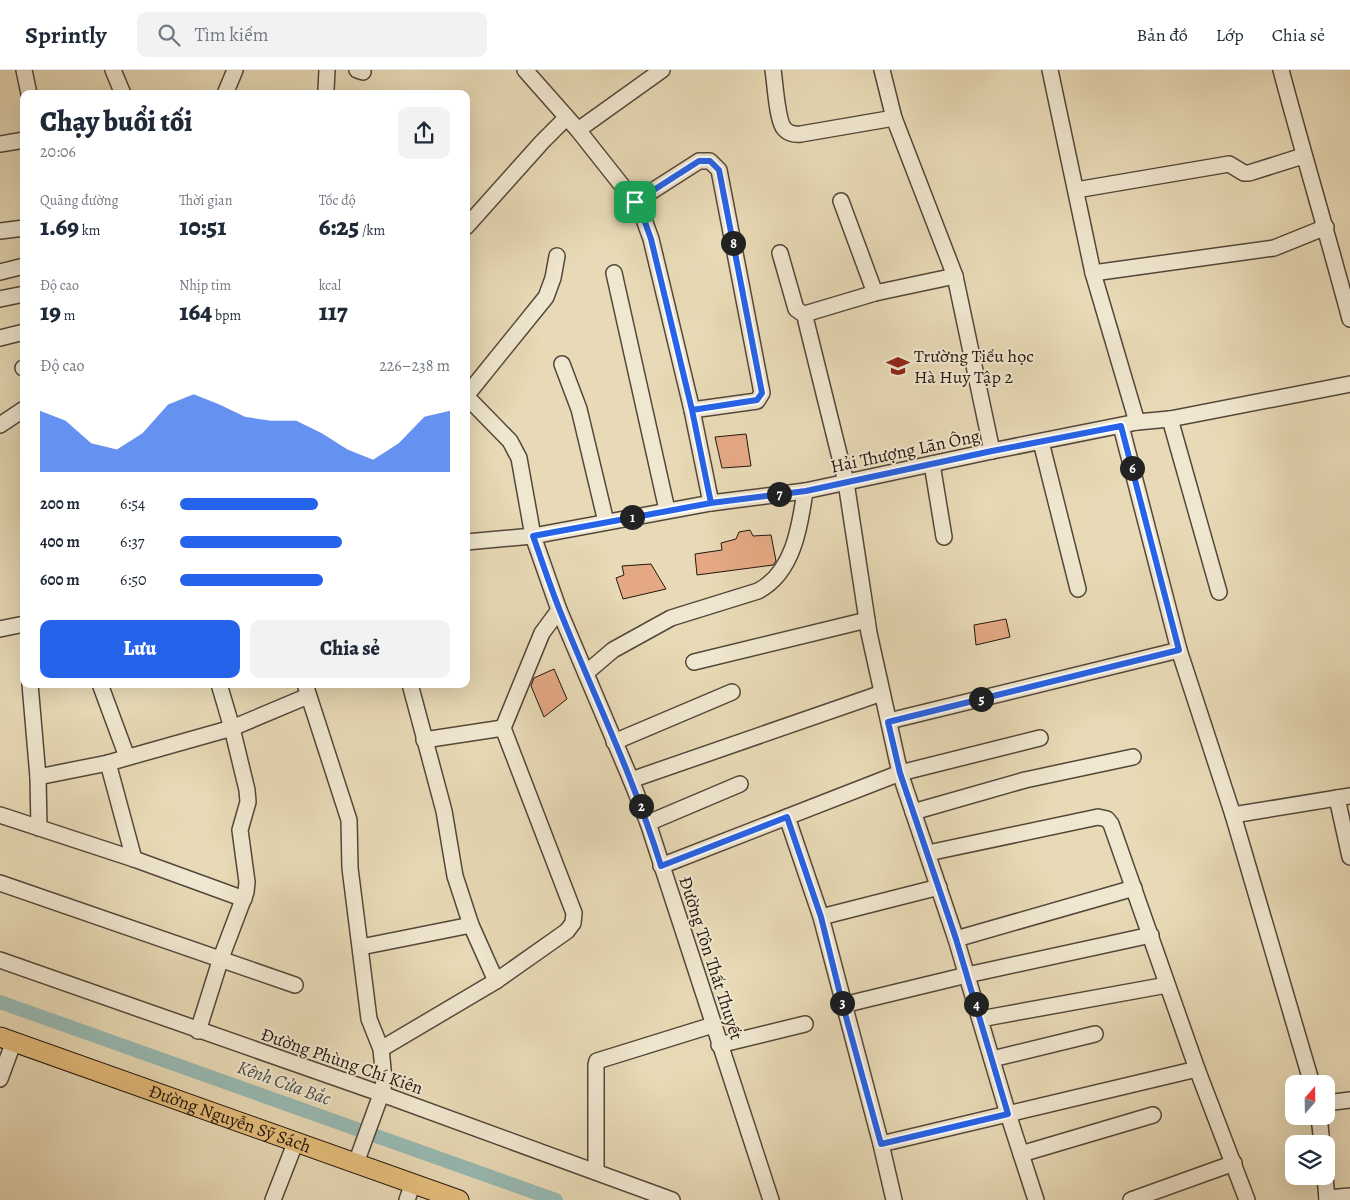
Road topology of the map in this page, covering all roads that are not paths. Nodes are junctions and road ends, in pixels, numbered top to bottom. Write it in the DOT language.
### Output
graph roads {
  1 [pos="24,70"];
  2 [pos="113,70"];
  3 [pos="235,70"];
  4 [pos="327,70"];
  5 [pos="525,70"];
  6 [pos="662,70"];
  7 [pos="774,70"];
  8 [pos="882,70"];
  9 [pos="1050,70"];
  10 [pos="1281,70"];
  11 [pos="28,90"];
  12 [pos="121,90"];
  13 [pos="226,90"];
  14 [pos="325,90"];
  15 [pos="566,118"];
  16 [pos="894,118"];
  17 [pos="578,130"];
  18 [pos="20,141"];
  19 [pos="0,144"];
  20 [pos="1303,156"];
  21 [pos="1076,190"];
  22 [pos="841,201"];
  23 [pos="635,202"];
  24 [pos="470,223"];
  25 [pos="1326,227"];
  26 [pos="20,228"];
  27 [pos="0,231"];
  28 [pos="780,254"];
  29 [pos="557,256"];
  30 [pos="20,267"];
  31 [pos="0,272"];
  32 [pos="614,273"];
  33 [pos="1094,273"];
  34 [pos="955,276"];
  35 [pos="874,293"];
  36 [pos="20,295"];
  37 [pos="0,299"];
  38 [pos="806,316"];
  39 [pos="1350,319"];
  40 [pos="20,333"];
  41 [pos="0,338"];
  42 [pos="562,364"];
  43 [pos="1350,384"];
  44 [pos="470,391"];
  45 [pos="470,400"];
  46 [pos="20,410"];
  47 [pos="692,410"];
  48 [pos="1170,418"];
  49 [pos="1136,422"];
  50 [pos="0,425"];
  51 [pos="1121,426"];
  52 [pos="1041,442"];
  53 [pos="992,451"];
  54 [pos="932,464"];
  55 [pos="846,482"];
  56 [pos="806,491"];
  57 [pos="711,503"];
  58 [pos="667,510"];
  59 [pos="606,522"];
  60 [pos="533,536"];
  61 [pos="944,537"];
  62 [pos="470,542"];
  63 [pos="1078,589"];
  64 [pos="1219,592"];
  65 [pos="559,610"];
  66 [pos="867,620"];
  67 [pos="20,625"];
  68 [pos="0,629"];
  69 [pos="1179,650"];
  70 [pos="694,662"];
  71 [pos="586,673"];
  72 [pos="30,688"];
  73 [pos="101,688"];
  74 [pos="220,688"];
  75 [pos="411,688"];
  76 [pos="306,690"];
  77 [pos="732,692"];
  78 [pos="882,693"];
  79 [pos="888,722"];
  80 [pos="232,728"];
  81 [pos="503,728"];
  82 [pos="1040,738"];
  83 [pos="424,740"];
  84 [pos="614,742"];
  85 [pos="1133,757"];
  86 [pos="127,758"];
  87 [pos="108,763"];
  88 [pos="900,773"];
  89 [pos="38,777"];
  90 [pos="631,780"];
  91 [pos="740,784"];
  92 [pos="1344,797"];
  93 [pos="913,812"];
  94 [pos="0,815"];
  95 [pos="1233,815"];
  96 [pos="787,817"];
  97 [pos="648,823"];
  98 [pos="39,828"];
  99 [pos="928,853"];
  100 [pos="1350,857"];
  101 [pos="134,859"];
  102 [pos="661,866"];
  103 [pos="0,883"];
  104 [pos="939,887"];
  105 [pos="1134,888"];
  106 [pos="244,899"];
  107 [pos="821,917"];
  108 [pos="472,925"];
  109 [pos="1151,936"];
  110 [pos="956,939"];
  111 [pos="360,948"];
  112 [pos="221,958"];
  113 [pos="0,960"];
  114 [pos="967,976"];
  115 [pos="496,981"];
  116 [pos="295,985"];
  117 [pos="1168,985"];
  118 [pos="843,1006"];
  119 [pos="980,1019"];
  120 [pos="805,1024"];
  121 [pos="713,1025"];
  122 [pos="198,1031"];
  123 [pos="1094,1034"];
  124 [pos="7,1039"];
  125 [pos="719,1045"];
  126 [pos="381,1049"];
  127 [pos="992,1059"];
  128 [pos="1197,1069"];
  129 [pos="1309,1075"];
  130 [pos="0,1079"];
  131 [pos="382,1094"];
  132 [pos="1350,1100"];
  133 [pos="1335,1102"];
  134 [pos="1008,1114"];
  135 [pos="1153,1115"];
  136 [pos="296,1141"];
  137 [pos="881,1144"];
  138 [pos="359,1154"];
  139 [pos="1021,1154"];
  140 [pos="1234,1163"];
  141 [pos="596,1172"];
  142 [pos="1326,1185"];
  143 [pos="410,1192"];
  144 [pos="1350,1196"];
  145 [pos="1327,1199"];
  146 [pos="273,1200"];
  147 [pos="459,1200"];
  148 [pos="672,1200"];
  149 [pos="771,1200"];
  150 [pos="894,1200"];
  151 [pos="1036,1200"];
  152 [pos="1131,1200"];
  153 [pos="1246,1200"];
  1 -- 11 [label="street"];
  2 -- 12 [label="street"];
  3 -- 13 [label="street"];
  4 -- 14 [label="street"];
  5 -- 15 [label="street"];
  6 -- 17 [label="street"];
  7 -- 16 [label="street"];
  8 -- 16 [label="street"];
  9 -- 21 [label="street"];
  10 -- 20 [label="street"];
  15 -- 17 [label="street"];
  15 -- 24 [label="street"];
  16 -- 34 [label="street"];
  17 -- 23 [label="street"];
  18 -- 19 [label="street"];
  20 -- 21 [label="street"];
  20 -- 25 [label="street"];
  21 -- 33 [label="street"];
  22 -- 35 [label="street"];
  23 -- 47 [label="street"];
  23 -- 47 [label="street"];
  25 -- 33 [label="street"];
  25 -- 39 [label="street"];
  26 -- 27 [label="street"];
  28 -- 38 [label="street"];
  29 -- 44 [label="street"];
  30 -- 31 [label="street"];
  32 -- 58 [label="street"];
  33 -- 49 [label="street"];
  34 -- 35 [label="street"];
  34 -- 53 [label="street"];
  35 -- 38 [label="street"];
  36 -- 37 [label="street"];
  38 -- 55 [label="street"];
  40 -- 41 [label="street"];
  42 -- 59 [label="street"];
  43 -- 48 [label="street, Hải Thượng Lãn Ông"];
  45 -- 60 [label="street, Đường Tôn Thất Thuyết"];
  46 -- 50 [label="street"];
  47 -- 57 [label="street"];
  48 -- 49 [label="street, Hải Thượng Lãn Ông"];
  48 -- 64 [label="street"];
  49 -- 51 [label="street, Hải Thượng Lãn Ông"];
  51 -- 52 [label="street, Hải Thượng Lãn Ông"];
  51 -- 69 [label="street"];
  52 -- 53 [label="street, Hải Thượng Lãn Ông"];
  52 -- 63 [label="street"];
  53 -- 54 [label="street, Hải Thượng Lãn Ông"];
  54 -- 55 [label="street, Hải Thượng Lãn Ông"];
  54 -- 61 [label="street"];
  55 -- 56 [label="street, Hải Thượng Lãn Ông"];
  55 -- 66 [label="street"];
  56 -- 57 [label="street, Hải Thượng Lãn Ông"];
  56 -- 71 [label="street"];
  57 -- 58 [label="street, Hải Thượng Lãn Ông"];
  58 -- 59 [label="street, Hải Thượng Lãn Ông"];
  59 -- 60 [label="street, Hải Thượng Lãn Ông"];
  60 -- 62 [label="street, Hải Thượng Lãn Ông"];
  60 -- 65 [label="street, Đường Tôn Thất Thuyết"];
  65 -- 71 [label="street, Đường Tôn Thất Thuyết"];
  65 -- 81 [label="street"];
  66 -- 70 [label="street"];
  66 -- 78 [label="street"];
  67 -- 68 [label="street"];
  69 -- 79 [label="street"];
  69 -- 95 [label="street"];
  71 -- 84 [label="street, Đường Tôn Thất Thuyết"];
  72 -- 89 [label="street"];
  73 -- 86 [label="street"];
  74 -- 80 [label="street"];
  75 -- 83 [label="street"];
  76 -- 80 [label="street"];
  76 -- 111 [label="street"];
  77 -- 84 [label="street"];
  78 -- 79 [label="street"];
  78 -- 90 [label="street"];
  79 -- 88 [label="street"];
  80 -- 86 [label="street"];
  80 -- 106 [label="street"];
  81 -- 83 [label="street"];
  81 -- 115 [label="street"];
  82 -- 88 [label="street"];
  83 -- 108 [label="street"];
  84 -- 90 [label="street, Đường Tôn Thất Thuyết"];
  85 -- 93 [label="street"];
  86 -- 87 [label="street"];
  87 -- 89 [label="street"];
  87 -- 101 [label="street"];
  88 -- 93 [label="street"];
  88 -- 96 [label="street"];
  89 -- 98 [label="street"];
  90 -- 97 [label="street, Đường Tôn Thất Thuyết"];
  91 -- 97 [label="street"];
  92 -- 95 [label="street"];
  92 -- 100 [label="street"];
  93 -- 99 [label="street"];
  94 -- 98 [label="street"];
  95 -- 129 [label="street"];
  96 -- 102 [label="street"];
  96 -- 107 [label="street"];
  97 -- 102 [label="street, Đường Tôn Thất Thuyết"];
  98 -- 101 [label="street"];
  99 -- 104 [label="street"];
  99 -- 105 [label="street"];
  101 -- 106 [label="street"];
  102 -- 121 [label="street, Đường Tôn Thất Thuyết"];
  103 -- 112 [label="street"];
  104 -- 107 [label="street"];
  104 -- 110 [label="street"];
  105 -- 109 [label="street"];
  105 -- 110 [label="street"];
  106 -- 112 [label="street"];
  107 -- 118 [label="street"];
  108 -- 111 [label="street"];
  108 -- 115 [label="street"];
  109 -- 114 [label="street"];
  109 -- 117 [label="street"];
  110 -- 114 [label="street"];
  111 -- 126 [label="street"];
  112 -- 116 [label="street"];
  112 -- 122 [label="street"];
  113 -- 122 [label="street, Đường Phùng Chí Kiên"];
  114 -- 118 [label="street"];
  114 -- 119 [label="street"];
  115 -- 126 [label="street"];
  117 -- 119 [label="street"];
  117 -- 128 [label="street"];
  118 -- 137 [label="street"];
  119 -- 127 [label="street"];
  120 -- 125 [label="street"];
  121 -- 125 [label="street, Đường Tôn Thất Thuyết"];
  121 -- 141 [label="street"];
  122 -- 131 [label="street, Đường Phùng Chí Kiên"];
  123 -- 127 [label="street"];
  124 -- 130 [label="street"];
  124 -- 136 [label="main road, Đường Nguyễn Sỹ Sách"];
  125 -- 149 [label="street, Đường Tôn Thất Thuyết"];
  126 -- 131 [label="street"];
  127 -- 134 [label="street"];
  128 -- 134 [label="street"];
  128 -- 140 [label="street"];
  131 -- 138 [label="street"];
  131 -- 141 [label="street, Đường Phùng Chí Kiên"];
  132 -- 133 [label="street"];
  134 -- 137 [label="street"];
  134 -- 139 [label="street"];
  135 -- 139 [label="street"];
  136 -- 138 [label="main road, Đường Nguyễn Sỹ Sách"];
  136 -- 146 [label="street"];
  137 -- 150 [label="street"];
  138 -- 143 [label="main road, Đường Nguyễn Sỹ Sách"];
  139 -- 151 [label="street"];
  140 -- 152 [label="street"];
  140 -- 153 [label="street"];
  141 -- 148 [label="street, Đường Phùng Chí Kiên"];
  142 -- 145 [label="street"];
  143 -- 147 [label="main road, Đường Nguyễn Sỹ Sách"];
  144 -- 145 [label="street"];
}
